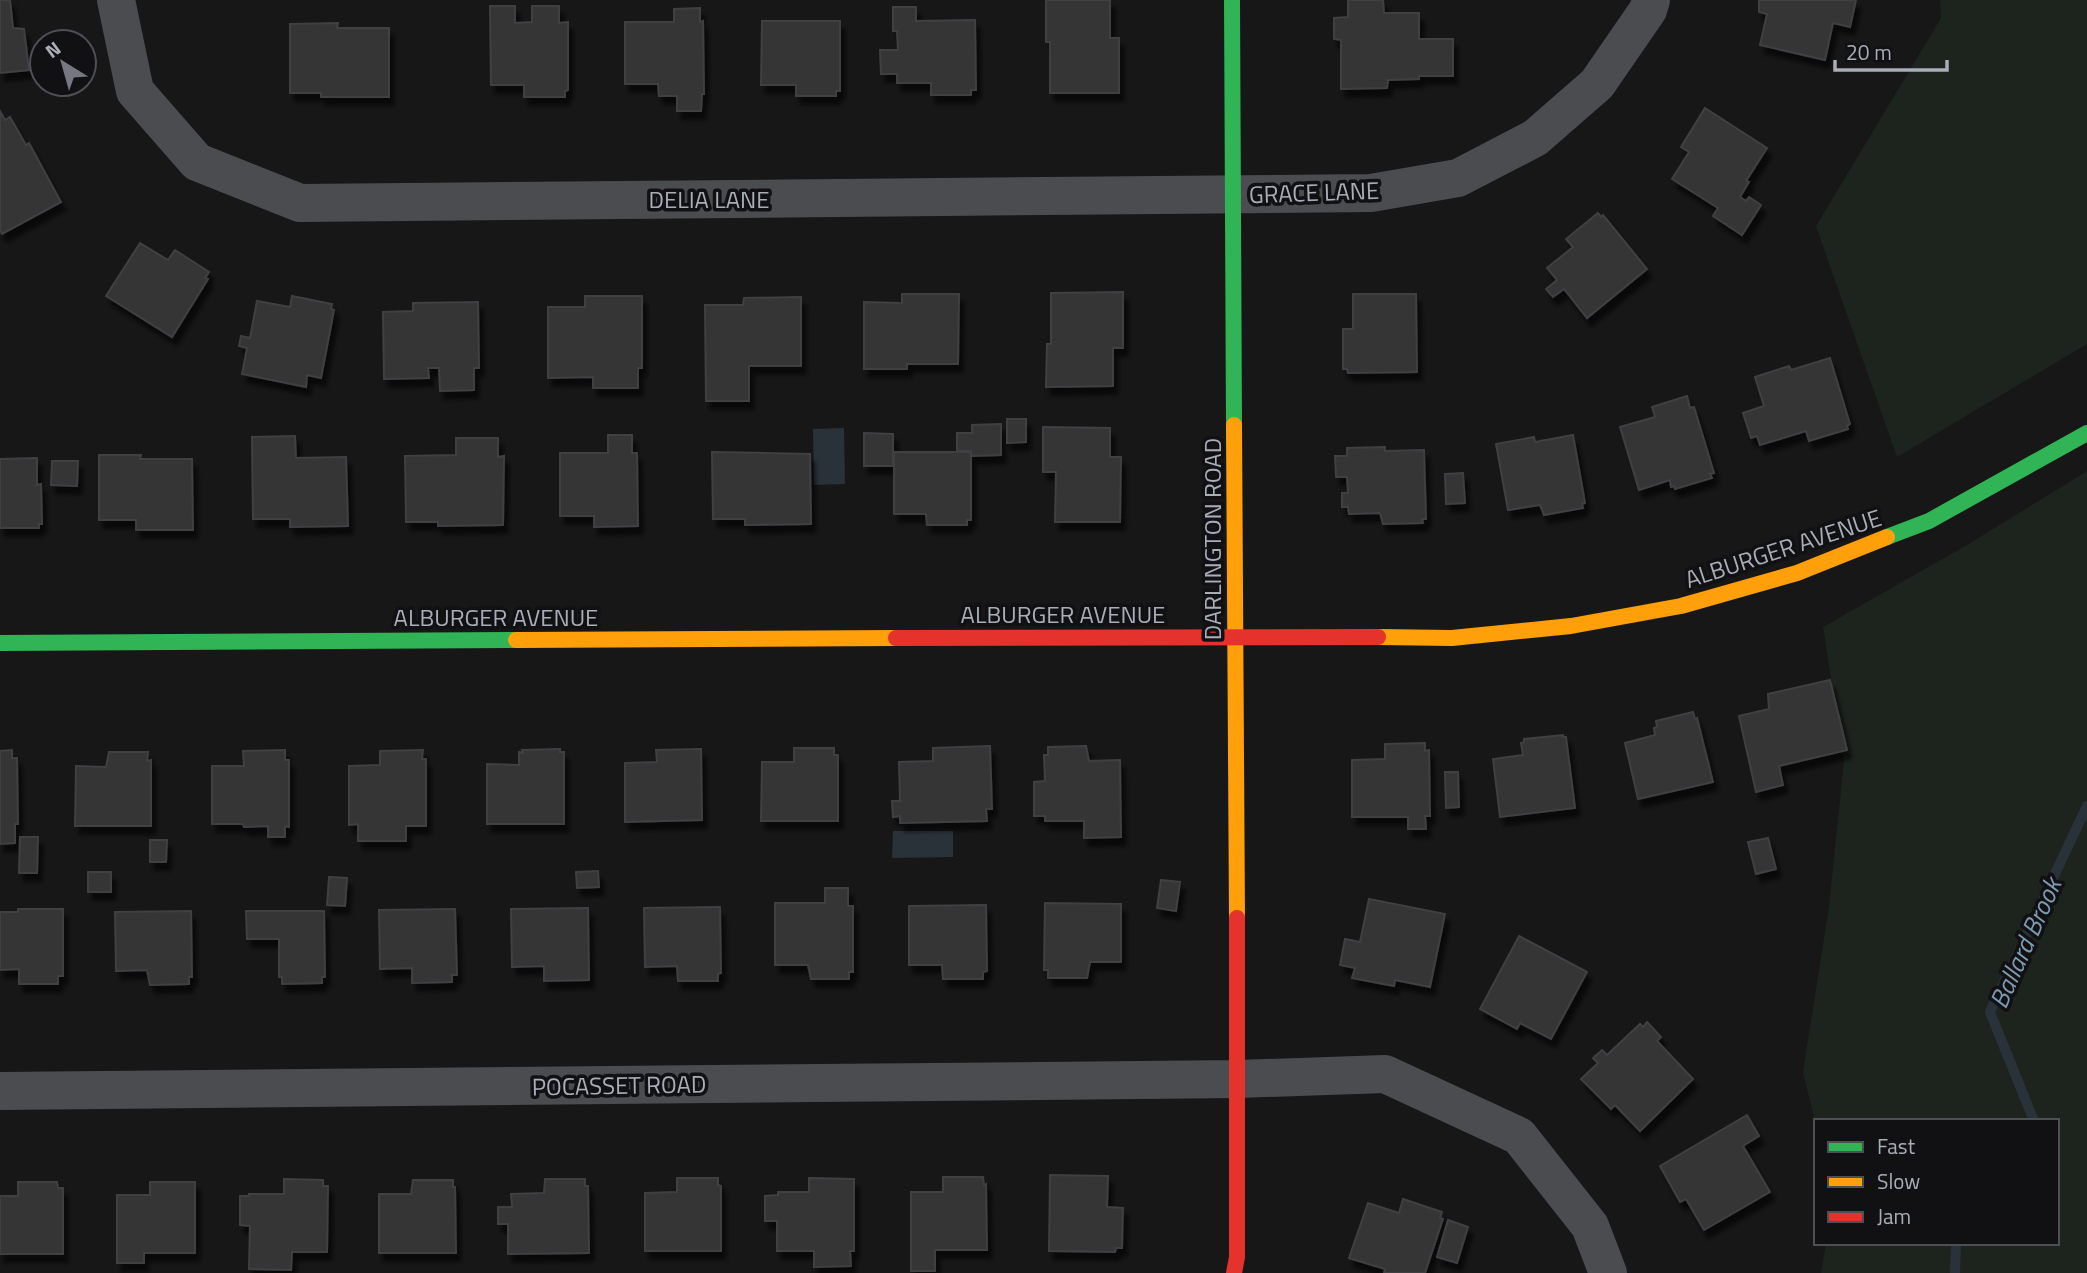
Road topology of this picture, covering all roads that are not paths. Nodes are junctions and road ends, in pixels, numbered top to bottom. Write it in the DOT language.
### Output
graph roads {
  1 [pos="116,0"];
  2 [pos="1232,0"];
  3 [pos="1651,0"];
  4 [pos="1235,194"];
  5 [pos="2087,433"];
  6 [pos="1235,636"];
  7 [pos="0,643"];
  8 [pos="1238,1079"];
  9 [pos="0,1091"];
  10 [pos="1234,1273"];
  11 [pos="1608,1273"];
  1 -- 4 [label="street, DELIA LANE"];
  2 -- 4 [label="street, DARLINGTON ROAD"];
  3 -- 4 [label="street, GRACE LANE"];
  4 -- 6 [label="street, DARLINGTON ROAD"];
  5 -- 6 [label="street, ALBURGER AVENUE"];
  6 -- 7 [label="street, ALBURGER AVENUE"];
  6 -- 8 [label="street, DARLINGTON ROAD"];
  8 -- 9 [label="street, POCASSET ROAD"];
  8 -- 10 [label="street, DARLINGTON ROAD"];
  8 -- 11 [label="street, POCASSET ROAD"];
}
